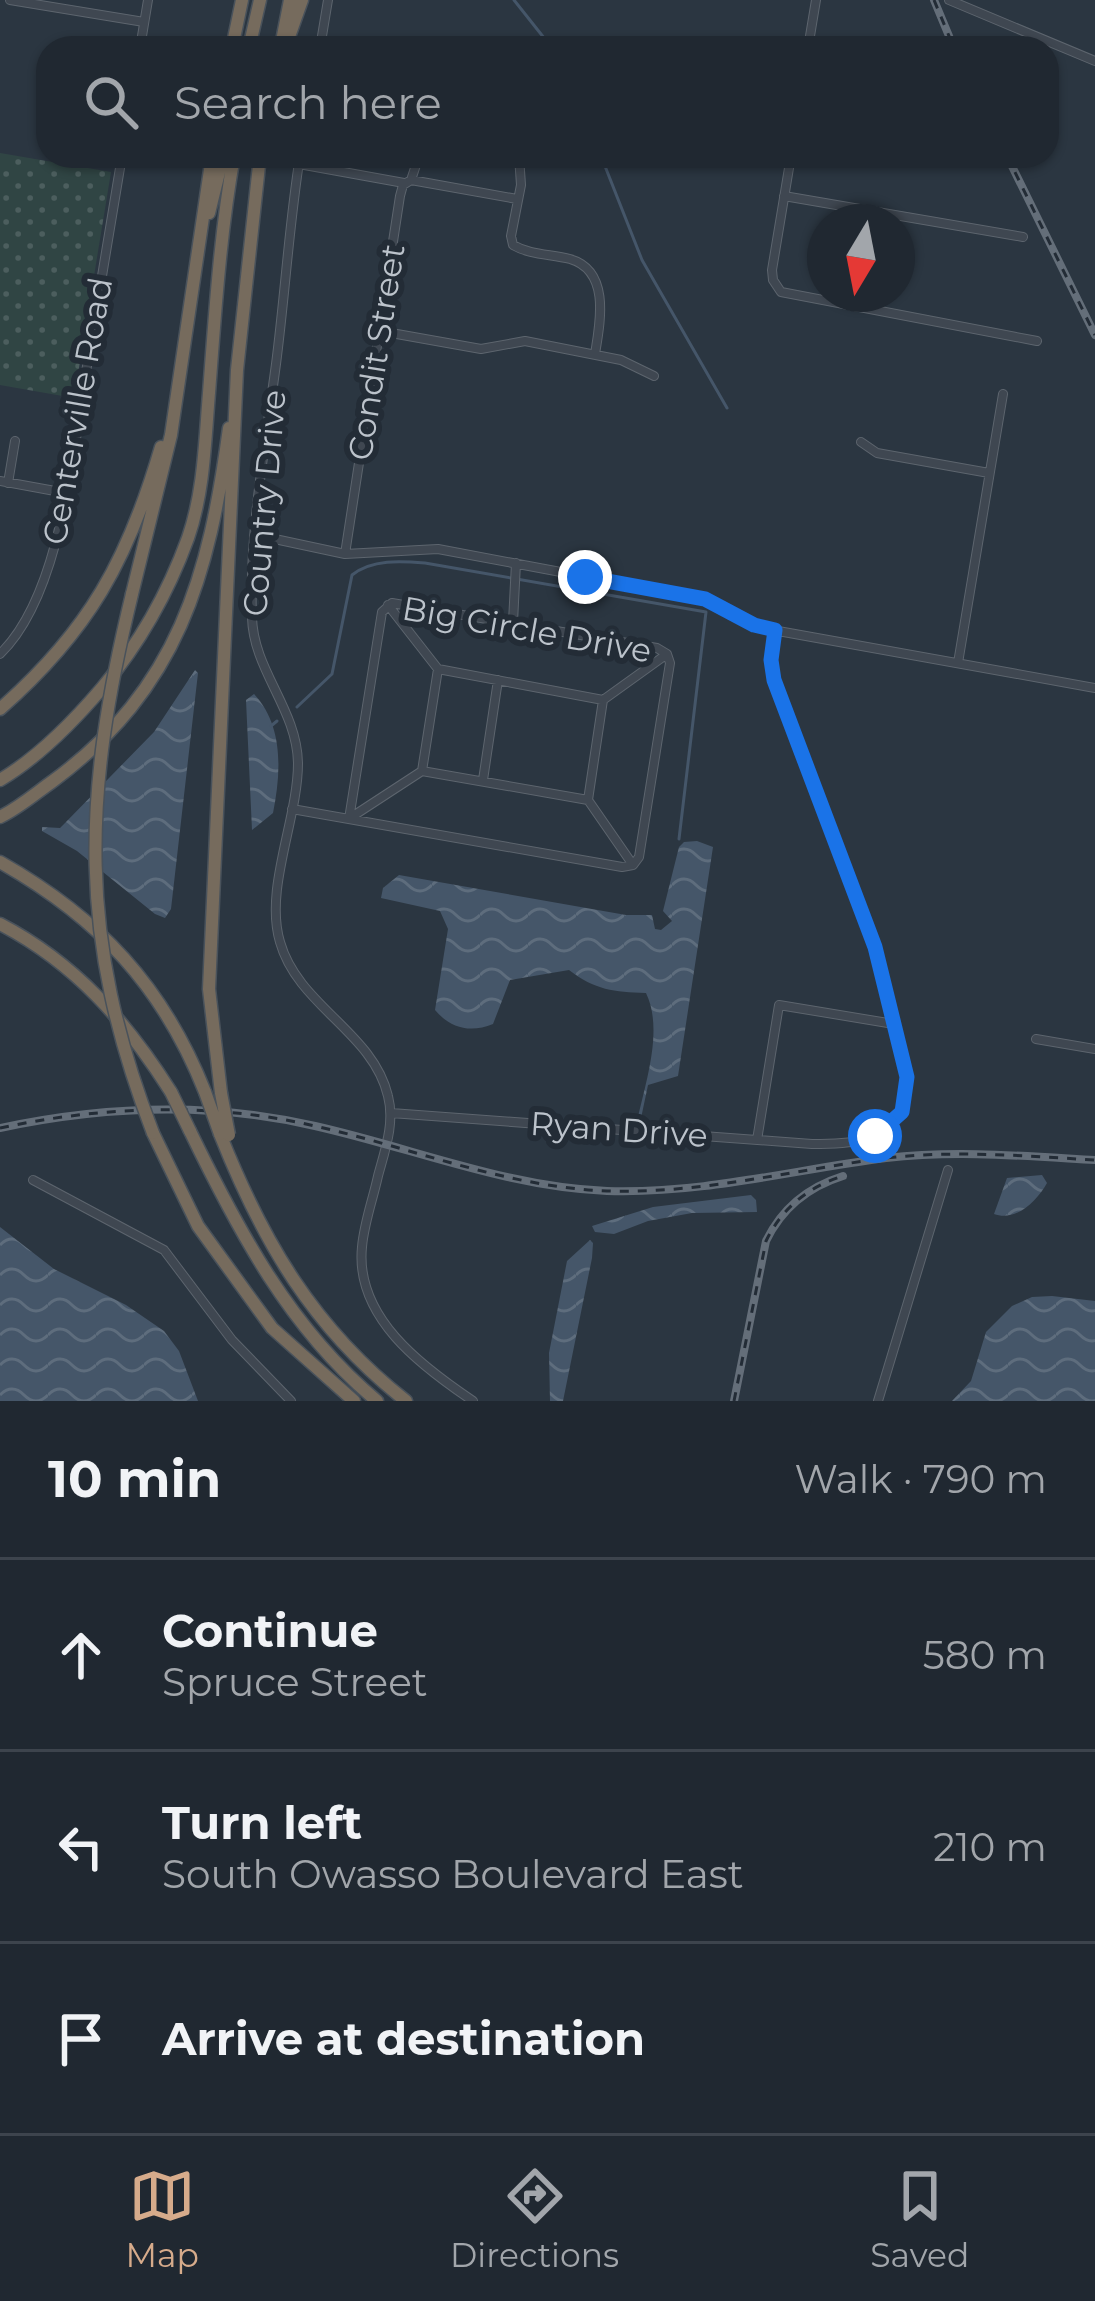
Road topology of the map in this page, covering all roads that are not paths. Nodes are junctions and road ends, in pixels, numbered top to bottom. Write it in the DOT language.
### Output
graph roads {
  1 [pos="10,0"];
  2 [pos="148,0"];
  3 [pos="242,0"];
  4 [pos="262,0"];
  5 [pos="290,0"];
  6 [pos="302,0"];
  7 [pos="328,0"];
  8 [pos="816,0"];
  9 [pos="949,0"];
  10 [pos="144,22"];
  11 [pos="142,36"];
  12 [pos="234,36"];
  13 [pos="254,36"];
  14 [pos="285,36"];
  15 [pos="288,36"];
  16 [pos="322,36"];
  17 [pos="810,36"];
  18 [pos="1032,36"];
  19 [pos="1059,48"];
  20 [pos="1095,61"];
  21 [pos="120,168"];
  22 [pos="210,168"];
  23 [pos="220,168"];
  24 [pos="233,168"];
  25 [pos="259,168"];
  26 [pos="299,168"];
  27 [pos="339,168"];
  28 [pos="414,168"];
  29 [pos="519,168"];
  30 [pos="789,168"];
  31 [pos="408,182"];
  32 [pos="784,196"];
  33 [pos="518,199"];
  34 [pos="1023,237"];
  35 [pos="193,279"];
  36 [pos="380,331"];
  37 [pos="1036,340"];
  38 [pos="595,354"];
  39 [pos="237,370"];
  40 [pos="654,376"];
  41 [pos="1003,394"];
  42 [pos="175,400"];
  43 [pos="15,441"];
  44 [pos="861,442"];
  45 [pos="989,473"];
  46 [pos="4,482"];
  47 [pos="66,493"];
  48 [pos="256,535"];
  49 [pos="345,554"];
  50 [pos="515,563"];
  51 [pos="388,605"];
  52 [pos="513,622"];
  53 [pos="775,630"];
  54 [pos="0,654"];
  55 [pos="667,654"];
  56 [pos="958,663"];
  57 [pos="438,669"];
  58 [pos="498,680"];
  59 [pos="1095,688"];
  60 [pos="604,700"];
  61 [pos="0,709"];
  62 [pos="422,770"];
  63 [pos="0,780"];
  64 [pos="483,780"];
  65 [pos="588,800"];
  66 [pos="292,809"];
  67 [pos="0,817"];
  68 [pos="349,819"];
  69 [pos="0,862"];
  70 [pos="633,865"];
  71 [pos="0,923"];
  72 [pos="894,1024"];
  73 [pos="1036,1039"];
  74 [pos="1095,1049"];
  75 [pos="391,1113"];
  76 [pos="225,1134"];
  77 [pos="757,1140"];
  78 [pos="948,1170"];
  79 [pos="33,1180"];
  80 [pos="291,1401"];
  81 [pos="354,1401"];
  82 [pos="377,1401"];
  83 [pos="406,1401"];
  84 [pos="472,1401"];
  85 [pos="878,1401"];
  1 -- 10 [label="street"];
  2 -- 10 [label="street"];
  3 -- 12 [label="highway"];
  4 -- 13 [label="highway"];
  5 -- 14 [label="highway"];
  6 -- 15 [label="highway"];
  7 -- 16 [label="street"];
  8 -- 17 [label="street"];
  9 -- 18 [label="street"];
  10 -- 11 [label="street"];
  19 -- 20 [label="street"];
  21 -- 47 [label="street, Centerville Road"];
  22 -- 35 [label="highway"];
  23 -- 35 [label="highway"];
  24 -- 63 [label="highway"];
  25 -- 39 [label="highway"];
  26 -- 48 [label="street, Country Drive"];
  27 -- 31 [label="street"];
  28 -- 31 [label="street, Condit Street"];
  29 -- 33 [label="street"];
  30 -- 32 [label="street"];
  31 -- 33 [label="street"];
  31 -- 36 [label="street, Condit Street"];
  32 -- 34 [label="street"];
  32 -- 37 [label="street"];
  33 -- 38 [label="street"];
  35 -- 42 [label="highway"];
  36 -- 38 [label="street"];
  36 -- 49 [label="street, Condit Street"];
  38 -- 40 [label="street"];
  39 -- 67 [label="highway"];
  39 -- 76 [label="highway, bridge"];
  41 -- 45 [label="street"];
  42 -- 61 [label="highway"];
  42 -- 81 [label="highway, bridge"];
  43 -- 46 [label="street"];
  44 -- 45 [label="street"];
  45 -- 56 [label="street"];
  46 -- 47 [label="street"];
  47 -- 54 [label="street, Centerville Road"];
  48 -- 49 [label="street"];
  48 -- 66 [label="street, Country Drive"];
  49 -- 50 [label="street"];
  50 -- 52 [label="street"];
  50 -- 53 [label="street"];
  51 -- 52 [label="street, Big Circle Drive"];
  51 -- 57 [label="street"];
  51 -- 68 [label="street, Big Circle Drive"];
  52 -- 55 [label="street, Big Circle Drive"];
  53 -- 56 [label="street"];
  53 -- 72 [label="street"];
  55 -- 60 [label="street"];
  55 -- 70 [label="street, Big Circle Drive"];
  56 -- 59 [label="street"];
  57 -- 58 [label="street"];
  57 -- 62 [label="street"];
  58 -- 60 [label="street"];
  58 -- 64 [label="street"];
  60 -- 65 [label="street"];
  62 -- 64 [label="street"];
  62 -- 68 [label="street"];
  64 -- 65 [label="street"];
  65 -- 70 [label="street"];
  66 -- 68 [label="street"];
  66 -- 75 [label="street, Country Drive"];
  68 -- 70 [label="street"];
  69 -- 76 [label="highway, bridge"];
  71 -- 82 [label="highway, bridge"];
  72 -- 77 [label="street, Ryan Drive"];
  72 -- 77 [label="street"];
  73 -- 74 [label="street"];
  75 -- 77 [label="street, Ryan Drive"];
  75 -- 84 [label="street"];
  76 -- 83 [label="highway"];
  78 -- 85 [label="street"];
  79 -- 80 [label="street"];
}
